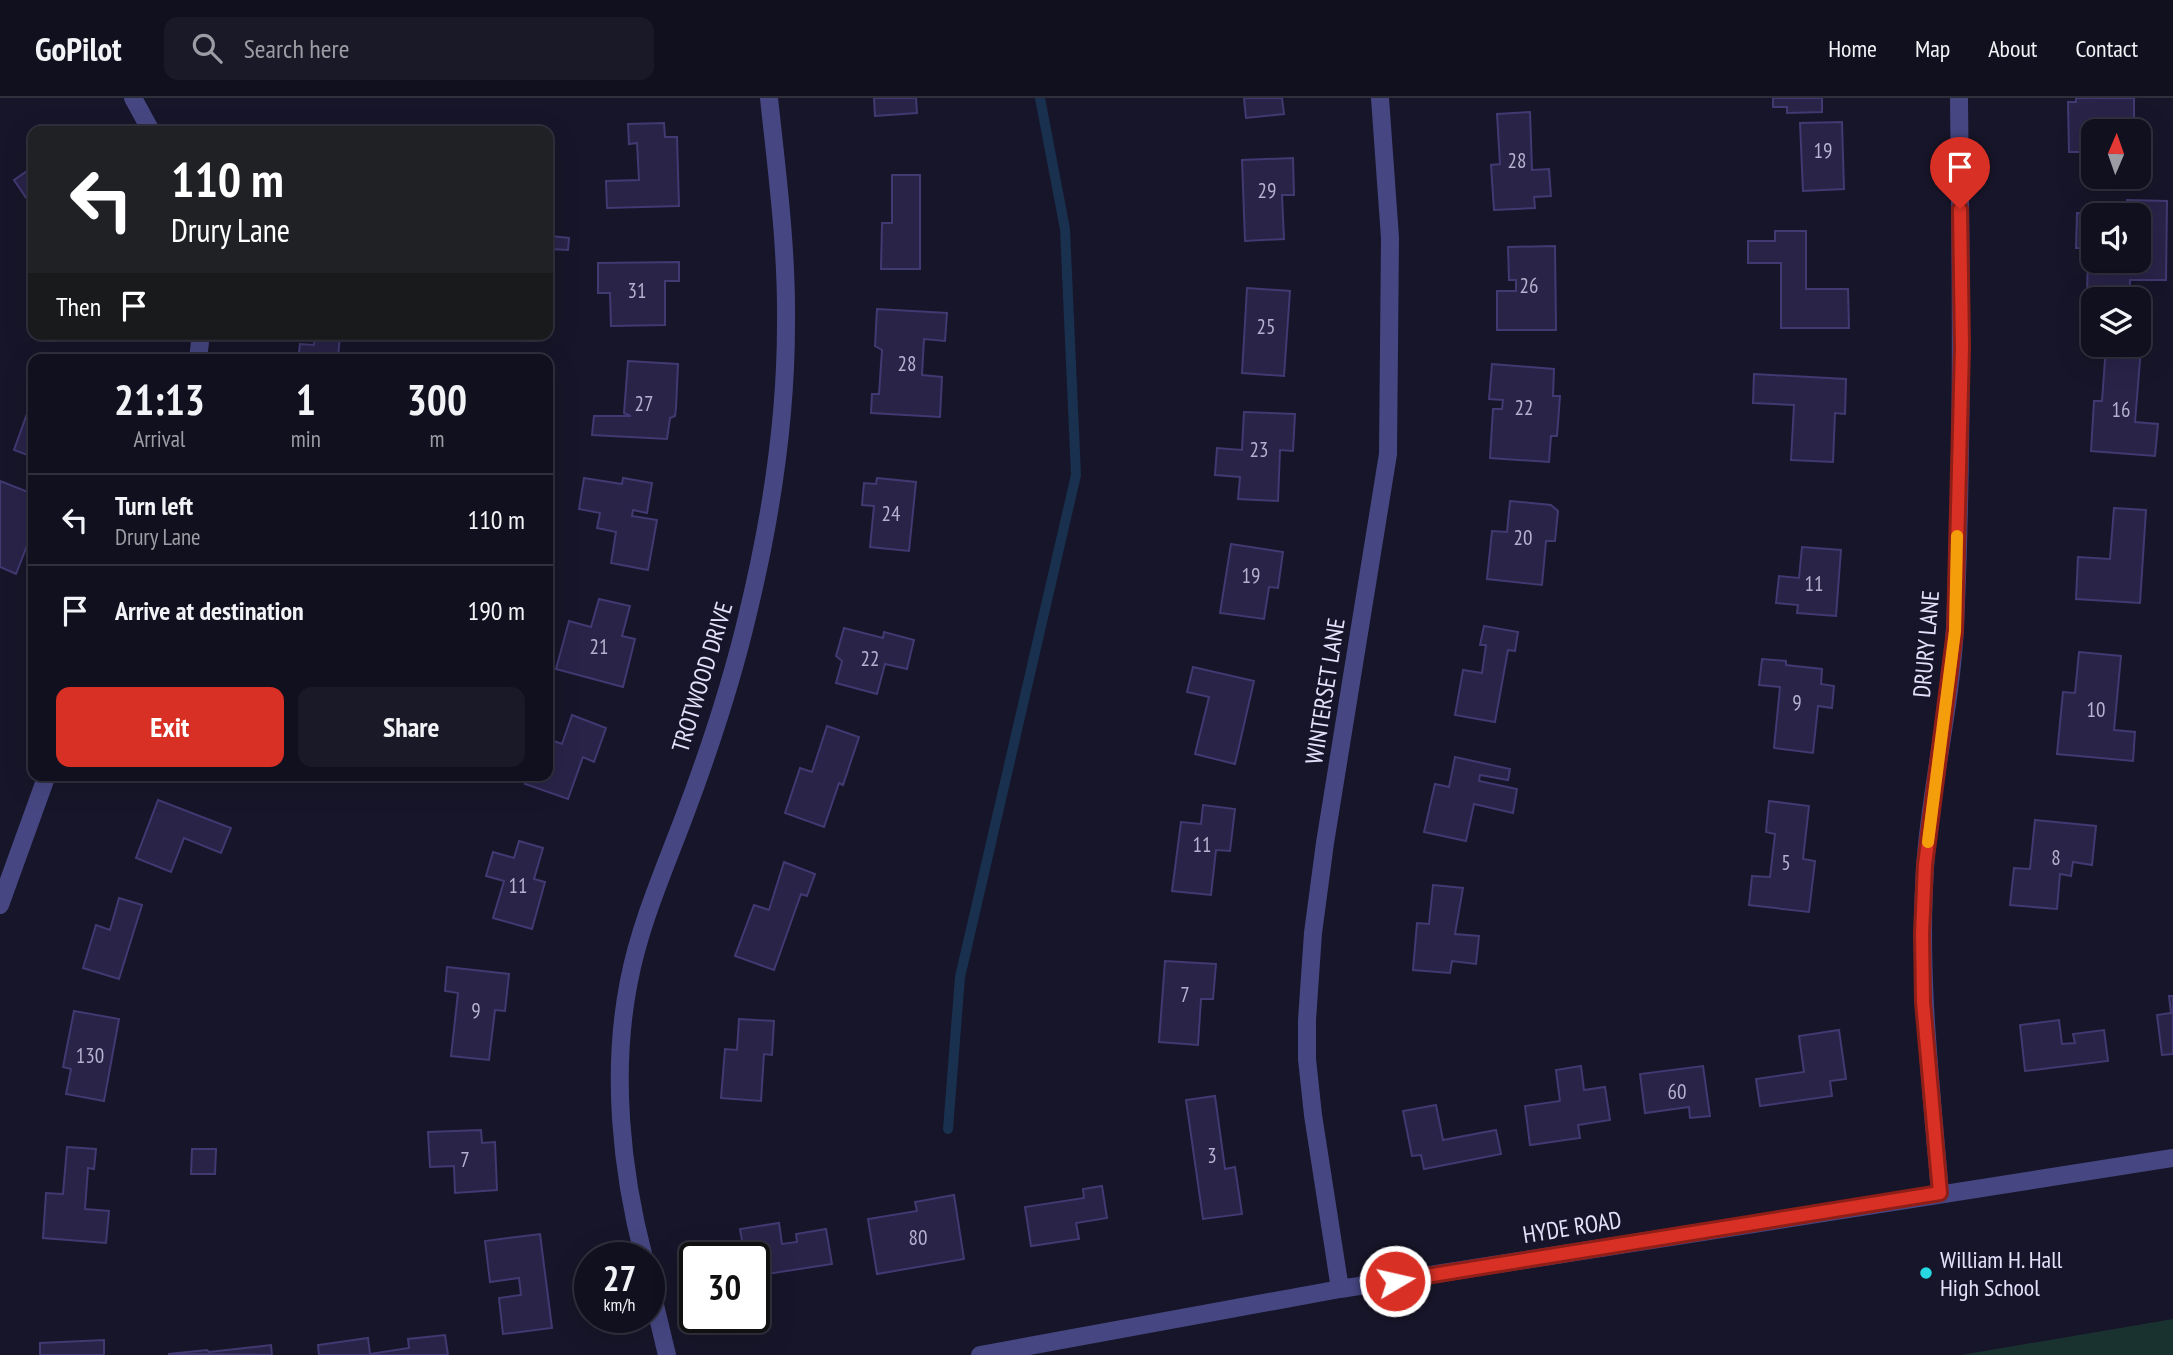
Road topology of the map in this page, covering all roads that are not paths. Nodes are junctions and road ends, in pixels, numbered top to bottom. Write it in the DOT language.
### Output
graph roads {
  1 [pos="133,98"];
  2 [pos="769,98"];
  3 [pos="1380,98"];
  4 [pos="1959,98"];
  5 [pos="147,126"];
  6 [pos="45,781"];
  7 [pos="0,905"];
  8 [pos="2173,1158"];
  9 [pos="1940,1193"];
  10 [pos="641,1242"];
  11 [pos="1340,1289"];
  12 [pos="662,1333"];
  13 [pos="667,1355"];
  14 [pos="980,1355"];
  1 -- 5 [label="street"];
  2 -- 10 [label="street, TROTWOOD DRIVE"];
  3 -- 11 [label="street, WINTERSET LANE"];
  4 -- 9 [label="street, DRURY LANE"];
  6 -- 7 [label="street"];
  8 -- 9 [label="street, HYDE ROAD"];
  9 -- 11 [label="street, HYDE ROAD"];
  11 -- 14 [label="street, HYDE ROAD"];
  12 -- 13 [label="street"];
}
